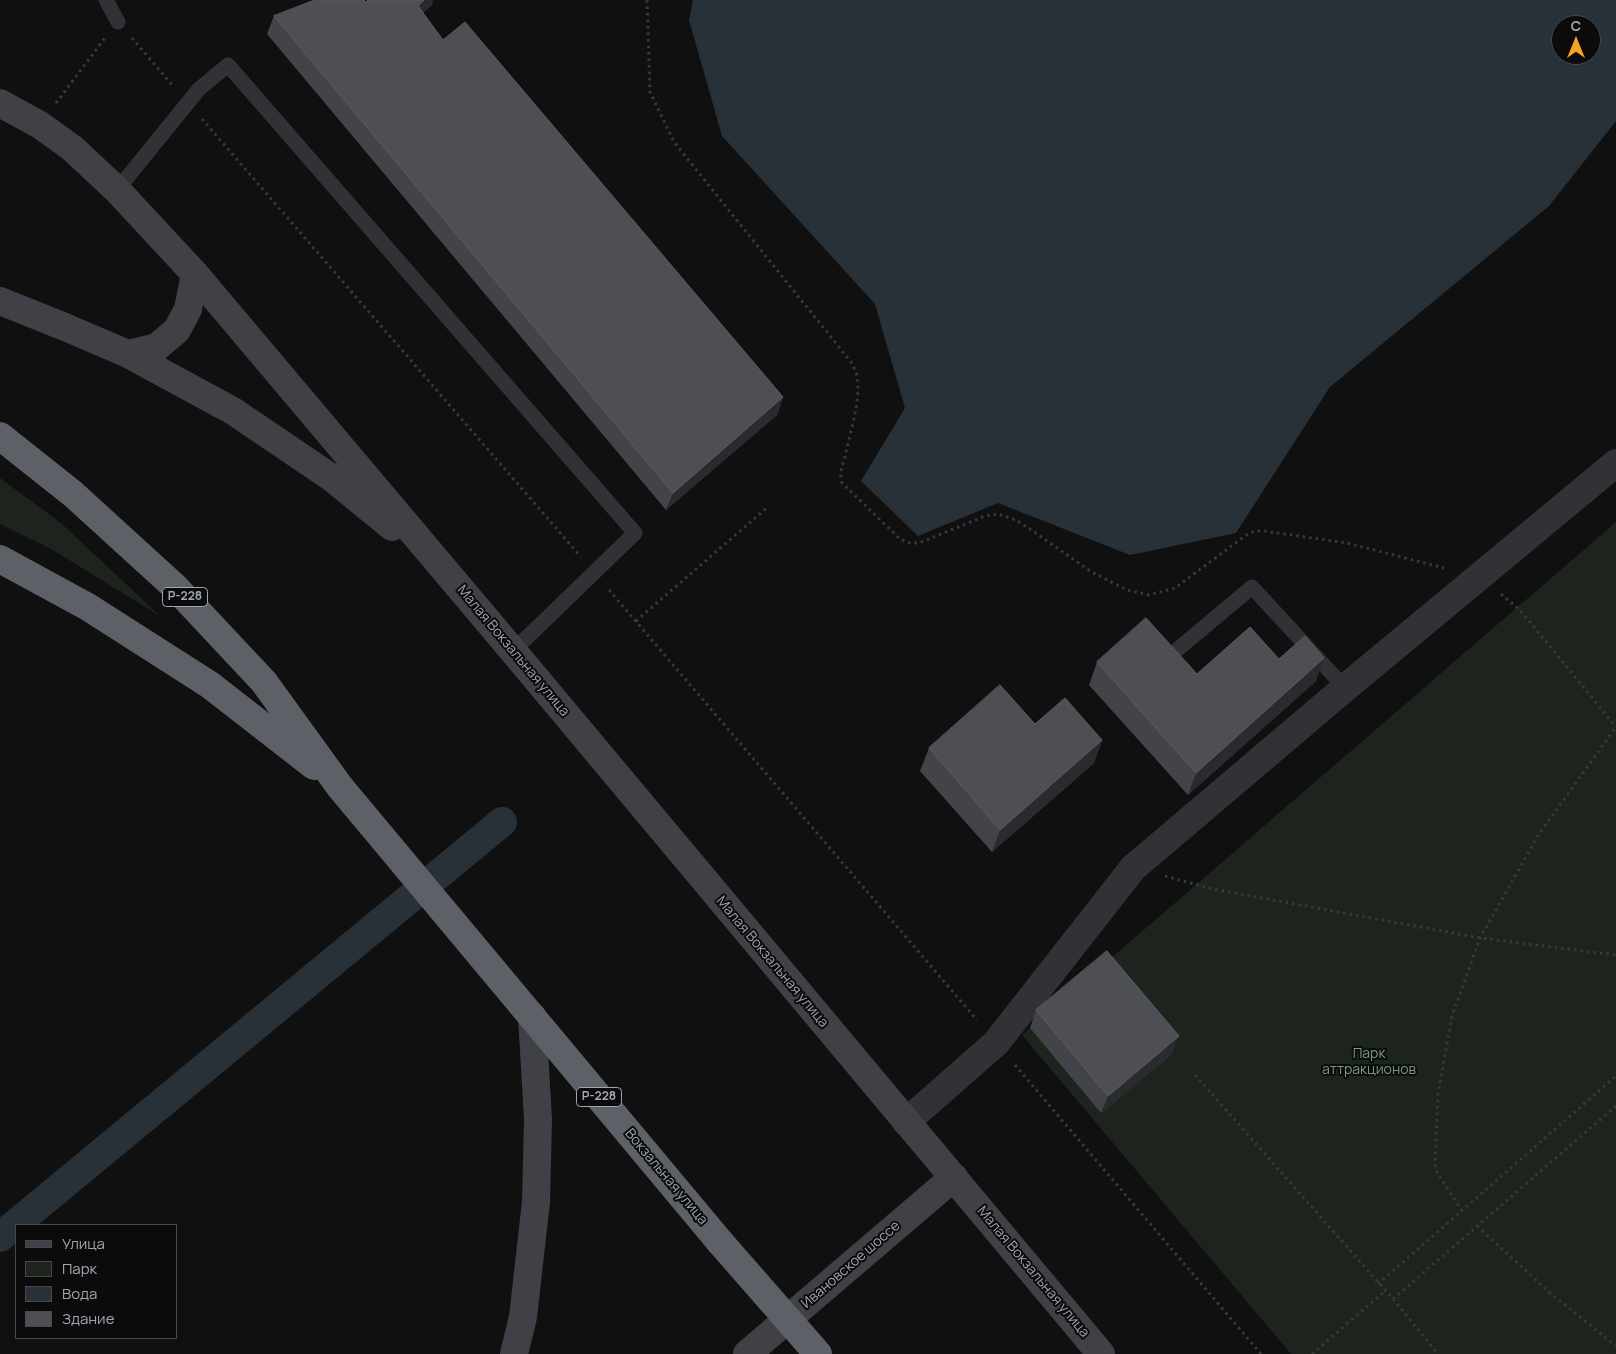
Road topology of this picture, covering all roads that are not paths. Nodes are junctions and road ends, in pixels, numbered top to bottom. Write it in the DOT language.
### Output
graph roads {
  1 [pos="106,0"];
  2 [pos="118,22"];
  3 [pos="0,103"];
  4 [pos="117,190"];
  5 [pos="195,274"];
  6 [pos="0,300"];
  7 [pos="128,354"];
  8 [pos="0,437"];
  9 [pos="1616,462"];
  10 [pos="0,558"];
  11 [pos="444,569"];
  12 [pos="1178,648"];
  13 [pos="514,651"];
  14 [pos="1345,688"];
  15 [pos="340,787"];
  16 [pos="532,1016"];
  17 [pos="906,1122"];
  18 [pos="954,1177"];
  19 [pos="514,1354"];
  20 [pos="747,1354"];
  21 [pos="818,1354"];
  22 [pos="1101,1354"];
  1 -- 2 [label="lane"];
  3 -- 4 [label="main road"];
  4 -- 5 [label="main road"];
  4 -- 13 [label="lane"];
  5 -- 7 [label="main road"];
  5 -- 11 [label="main road"];
  6 -- 7 [label="main road"];
  7 -- 11 [label="main road"];
  8 -- 15 [label="highway, Р-228"];
  9 -- 14 [label="street"];
  10 -- 15 [label="highway, Р-228"];
  11 -- 13 [label="main road, Малая Вокзальная улица"];
  12 -- 14 [label="lane"];
  13 -- 17 [label="main road, Малая Вокзальная улица"];
  14 -- 17 [label="street"];
  15 -- 16 [label="highway, Вокзальная улица / Р-228"];
  16 -- 19 [label="main road"];
  16 -- 21 [label="highway, Вокзальная улица / Р-228, bridge"];
  17 -- 18 [label="main road, Малая Вокзальная улица"];
  18 -- 20 [label="main road, Ивановское шоссе"];
  18 -- 22 [label="main road, Малая Вокзальная улица"];
}
